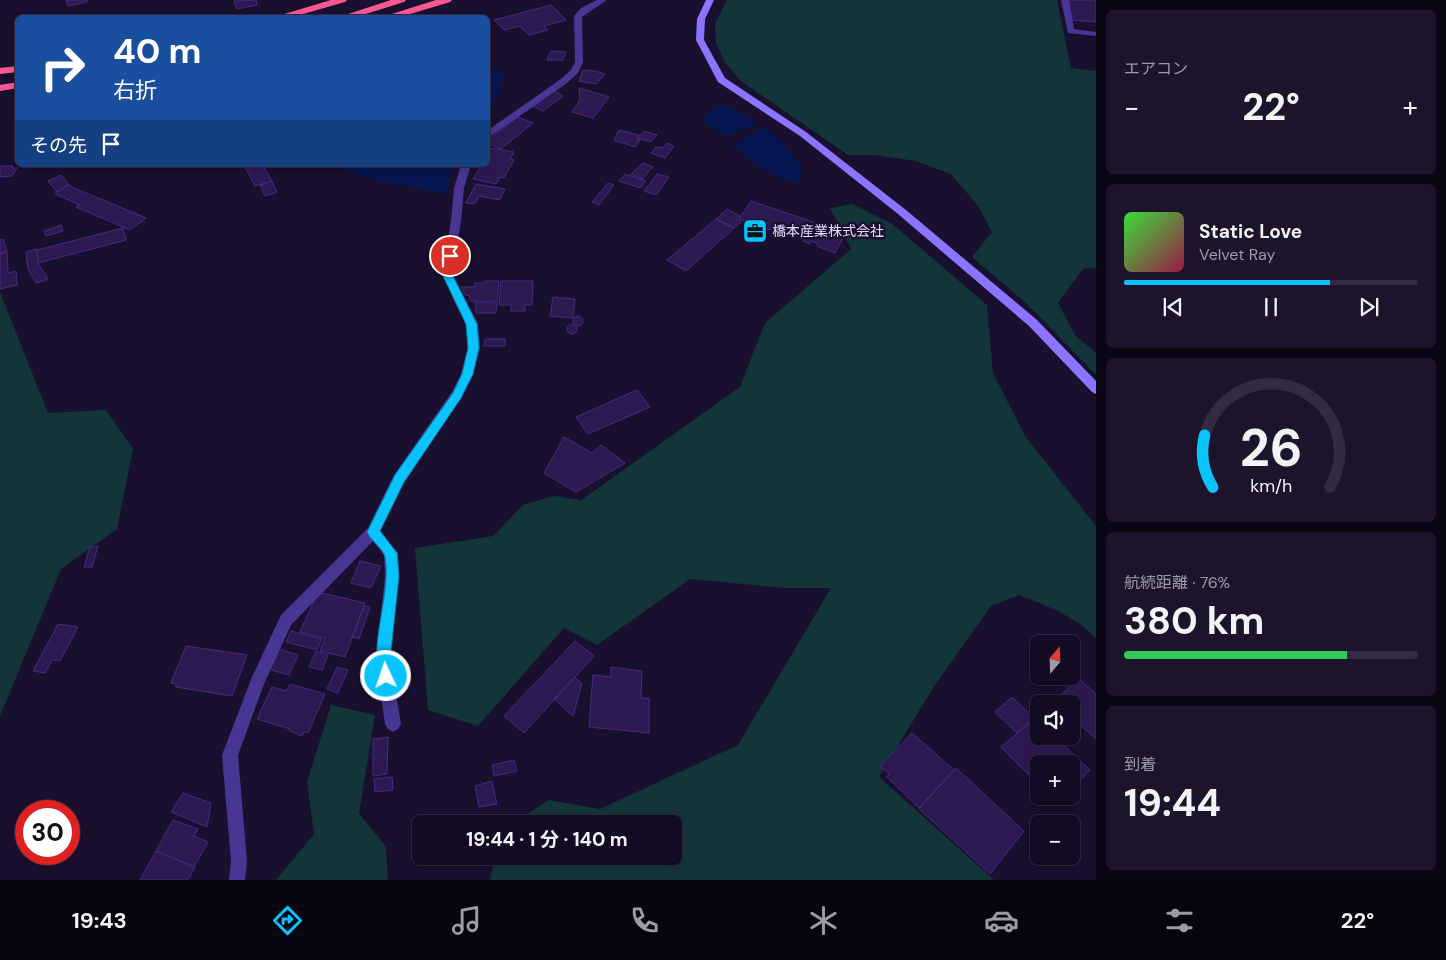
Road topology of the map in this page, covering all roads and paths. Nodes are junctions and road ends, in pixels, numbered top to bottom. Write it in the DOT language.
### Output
graph roads {
  1 [pos="342,0"];
  2 [pos="401,0"];
  3 [pos="447,0"];
  4 [pos="603,0"];
  5 [pos="710,0"];
  6 [pos="1066,0"];
  7 [pos="287,15"];
  8 [pos="351,15"];
  9 [pos="394,15"];
  10 [pos="1096,34"];
  11 [pos="15,70"];
  12 [pos="0,72"];
  13 [pos="15,86"];
  14 [pos="0,88"];
  15 [pos="490,133"];
  16 [pos="465,167"];
  17 [pos="1096,389"];
  18 [pos="373,532"];
  19 [pos="393,724"];
  20 [pos="237,880"];
  1 -- 7 [label="highway"];
  2 -- 8 [label="highway"];
  3 -- 9 [label="highway"];
  4 -- 15 [label="street"];
  5 -- 17 [label="street"];
  6 -- 10 [label="lane"];
  11 -- 12 [label="highway"];
  13 -- 14 [label="highway"];
  16 -- 18 [label="street"];
  18 -- 19 [label="street"];
  18 -- 20 [label="street"];
}
